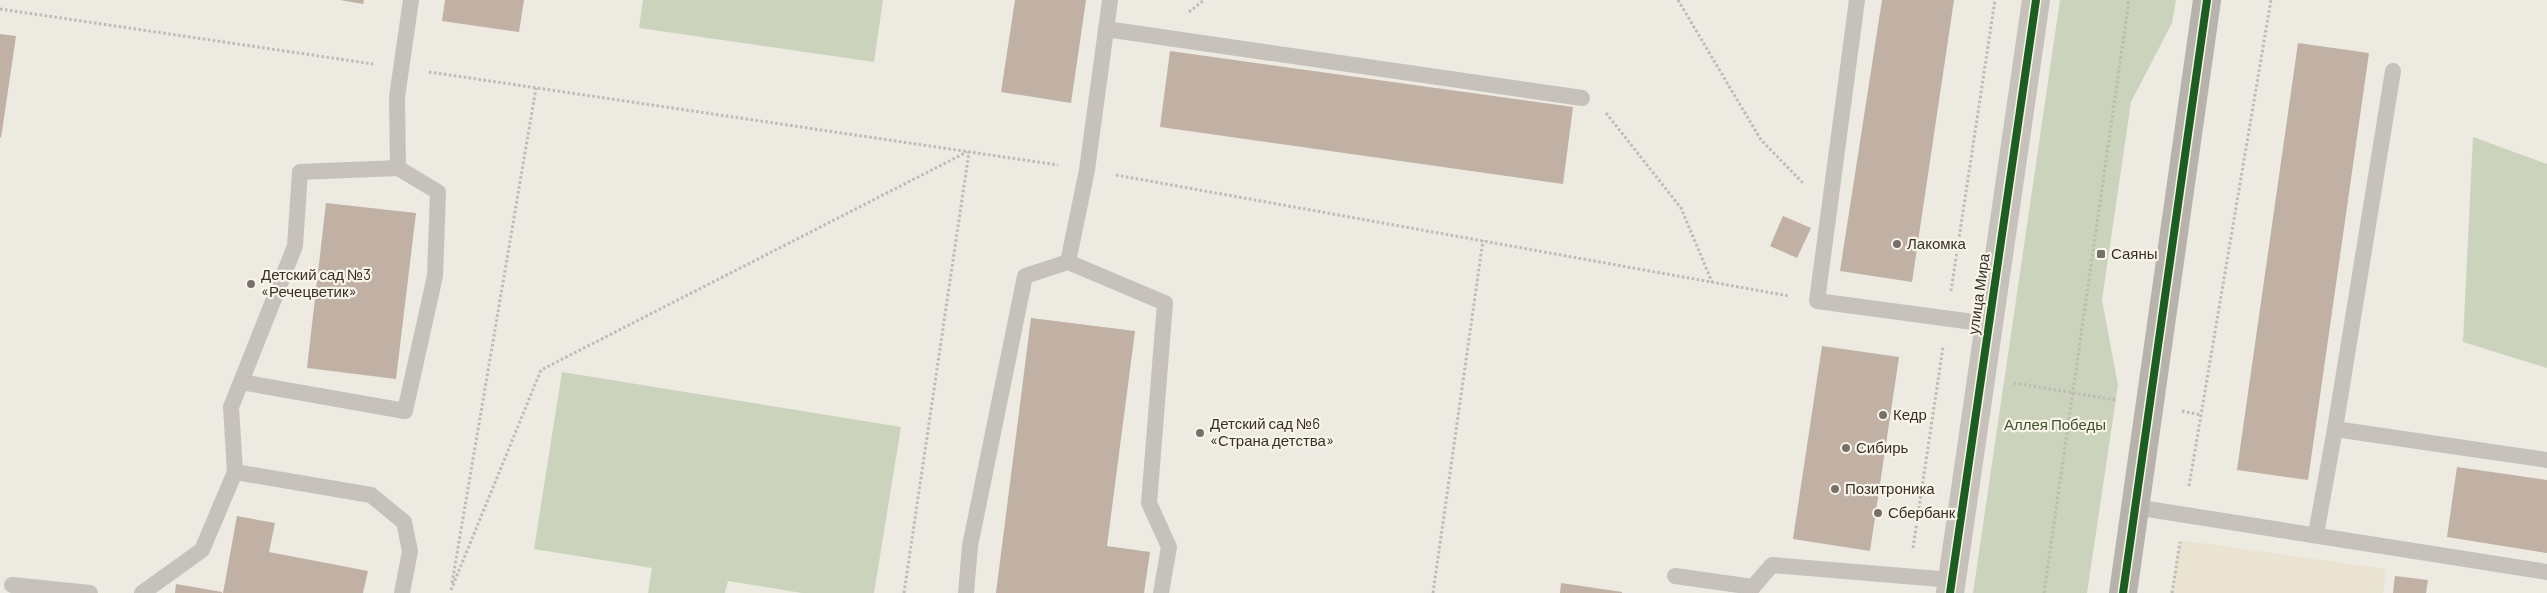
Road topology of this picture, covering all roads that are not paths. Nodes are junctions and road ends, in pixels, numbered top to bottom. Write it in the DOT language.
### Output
graph roads {
  1 [pos="411,0"];
  2 [pos="1110,0"];
  3 [pos="1857,0"];
  4 [pos="2036,0"];
  5 [pos="2207,0"];
  6 [pos="1106,29"];
  7 [pos="2392,71"];
  8 [pos="1582,98"];
  9 [pos="398,168"];
  10 [pos="1068,262"];
  11 [pos="1988,324"];
  12 [pos="241,382"];
  13 [pos="2335,429"];
  14 [pos="2547,460"];
  15 [pos="235,472"];
  16 [pos="2135,507"];
  17 [pos="2316,534"];
  18 [pos="2547,572"];
  19 [pos="1675,576"];
  20 [pos="12,585"];
  21 [pos="1951,586"];
  22 [pos="90,593"];
  23 [pos="142,593"];
  24 [pos="402,593"];
  25 [pos="966,593"];
  26 [pos="1161,593"];
  27 [pos="2123,593"];
  1 -- 9 [label="lane"];
  2 -- 6 [label="lane"];
  3 -- 11 [label="lane"];
  4 -- 11 [label="street, улица Мира"];
  5 -- 16 [label="street"];
  6 -- 8 [label="lane"];
  6 -- 10 [label="lane"];
  7 -- 13 [label="lane"];
  9 -- 12 [label="lane"];
  9 -- 12 [label="lane"];
  10 -- 25 [label="lane"];
  10 -- 26 [label="lane"];
  11 -- 21 [label="street, улица Мира"];
  12 -- 15 [label="lane"];
  13 -- 14 [label="lane"];
  13 -- 17 [label="lane"];
  15 -- 23 [label="lane"];
  15 -- 24 [label="lane"];
  16 -- 17 [label="lane"];
  16 -- 27 [label="street"];
  17 -- 18 [label="lane"];
  19 -- 21 [label="lane"];
  20 -- 22 [label="lane"];
}
